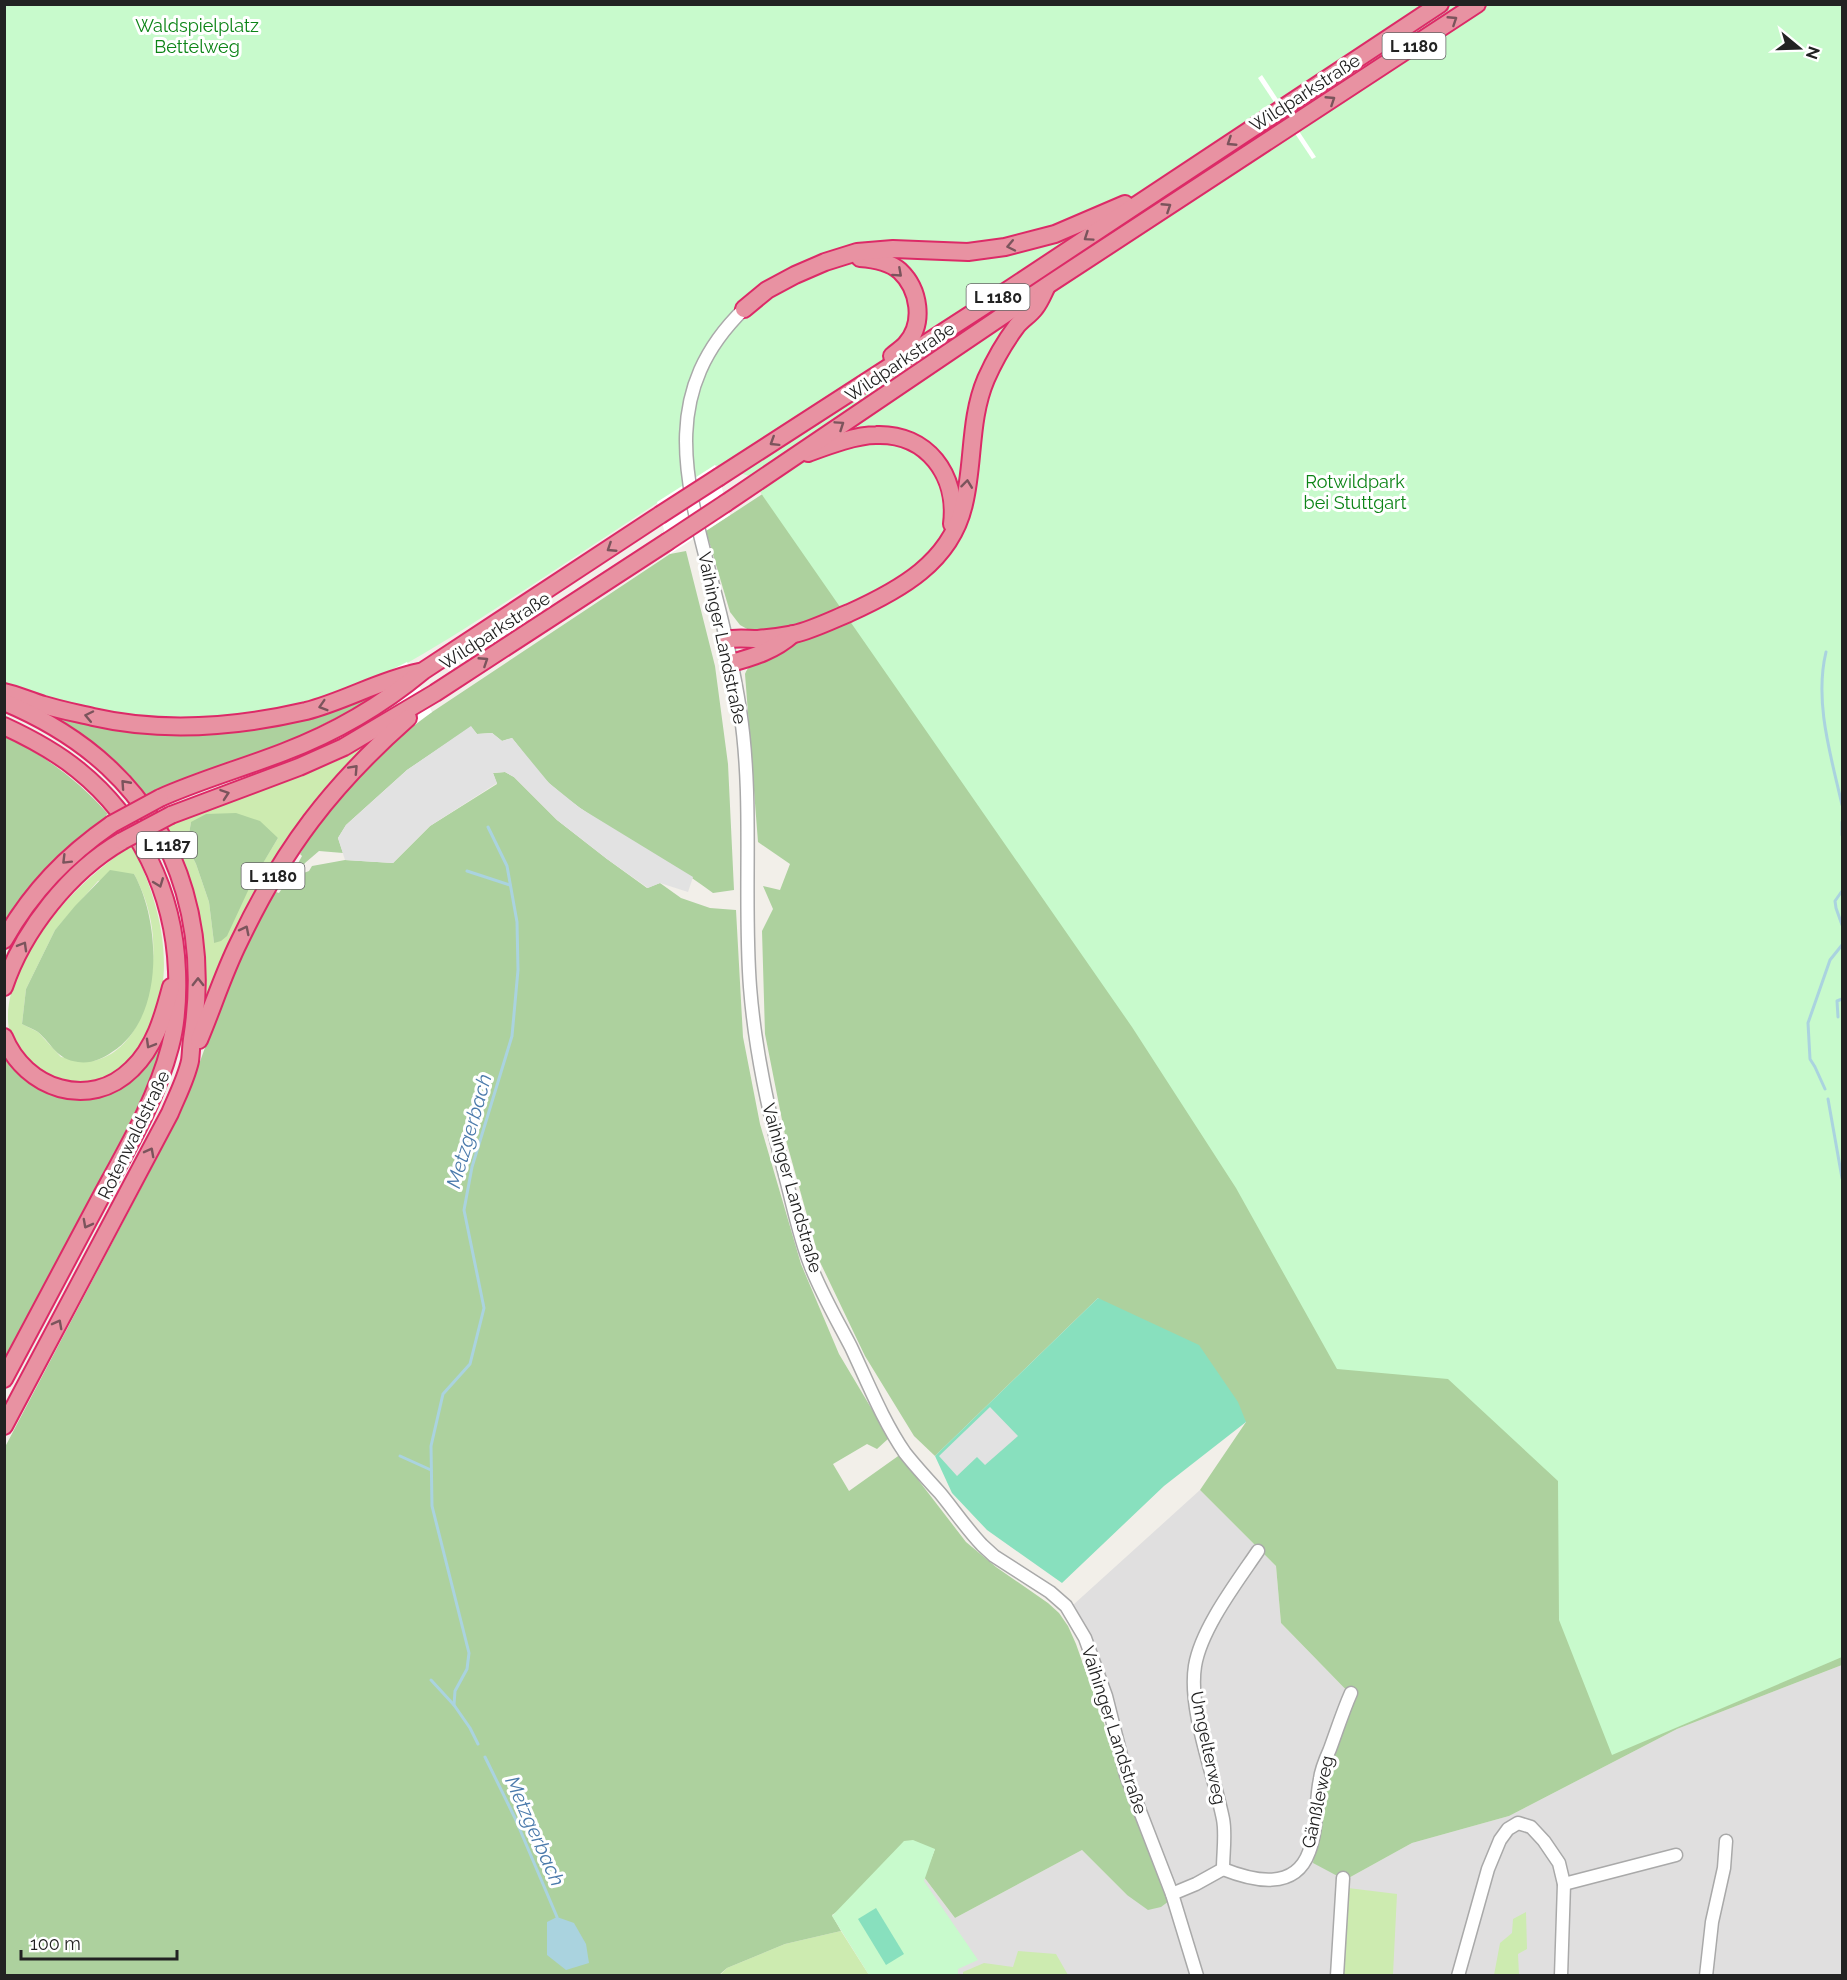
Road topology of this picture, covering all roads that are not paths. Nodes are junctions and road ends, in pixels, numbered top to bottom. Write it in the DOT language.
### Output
graph roads {
  1 [pos="1440,4"];
  2 [pos="1477,4"];
  3 [pos="1153,193"];
  4 [pos="844,257"];
  5 [pos="1048,285"];
  6 [pos="744,309"];
  7 [pos="841,400"];
  8 [pos="792,459"];
  9 [pos="950,540"];
  10 [pos="794,634"];
  11 [pos="726,640"];
  12 [pos="731,663"];
  13 [pos="423,671"];
  14 [pos="4,692"];
  15 [pos="435,693"];
  16 [pos="4,702"];
  17 [pos="4,726"];
  18 [pos="4,940"];
  19 [pos="177,969"];
  20 [pos="4,987"];
  21 [pos="4,1037"];
  22 [pos="190,1061"];
  23 [pos="4,1378"];
  24 [pos="4,1426"];
  25 [pos="1258,1551"];
  26 [pos="1351,1693"];
  27 [pos="1726,1841"];
  28 [pos="1676,1855"];
  29 [pos="1223,1869"];
  30 [pos="1343,1878"];
  31 [pos="1564,1884"];
  32 [pos="1172,1894"];
  33 [pos="1197,1976"];
  34 [pos="1337,1976"];
  35 [pos="1458,1976"];
  36 [pos="1561,1976"];
  37 [pos="1706,1976"];
  1 -- 3 [label="highway, Wildparkstraße / L 1180, one-way"];
  5 -- 2 [label="highway, Wildparkstraße / L 1180, one-way"];
  3 -- 4 [label="highway, L 1180, one-way"];
  3 -- 7 [label="highway, Wildparkstraße / L 1180, one-way"];
  4 -- 6 [label="highway, L 1180"];
  4 -- 7 [label="highway, L 1180, one-way"];
  8 -- 5 [label="highway, Wildparkstraße / L 1180, one-way"];
  9 -- 5 [label="highway, L 1180, one-way"];
  6 -- 11 [label="street, Vaihinger Landstraße"];
  7 -- 13 [label="highway, Wildparkstraße / L 1180, one-way, bridge"];
  8 -- 9 [label="highway, L 1180"];
  15 -- 8 [label="highway, Wildparkstraße / L 1180, one-way, bridge"];
  9 -- 10 [label="highway, L 1180"];
  10 -- 11 [label="highway, L 1180"];
  10 -- 12 [label="highway, L 1180"];
  11 -- 12 [label="street, Vaihinger Landstraße"];
  12 -- 32 [label="street, Vaihinger Landstraße"];
  13 -- 14 [label="highway, one-way"];
  13 -- 18 [label="highway, L 1180, one-way, bridge"];
  20 -- 15 [label="highway, L 1180, one-way, bridge"];
  22 -- 15 [label="highway, L 1180, one-way"];
  22 -- 16 [label="highway, Rotenwaldstraße / L 1187, one-way"];
  17 -- 19 [label="highway, L 1187, one-way"];
  19 -- 21 [label="highway, one-way"];
  19 -- 23 [label="highway, Rotenwaldstraße / L 1187, one-way"];
  24 -- 22 [label="highway, Rotenwaldstraße / L 1187, one-way"];
  25 -- 29 [label="street, Umgelterweg"];
  26 -- 29 [label="street, Gänßleweg"];
  27 -- 37 [label="street"];
  28 -- 31 [label="street"];
  29 -- 32 [label="street"];
  30 -- 34 [label="street"];
  31 -- 35 [label="street"];
  31 -- 36 [label="street"];
  32 -- 33 [label="street, Vaihinger Landstraße"];
}
